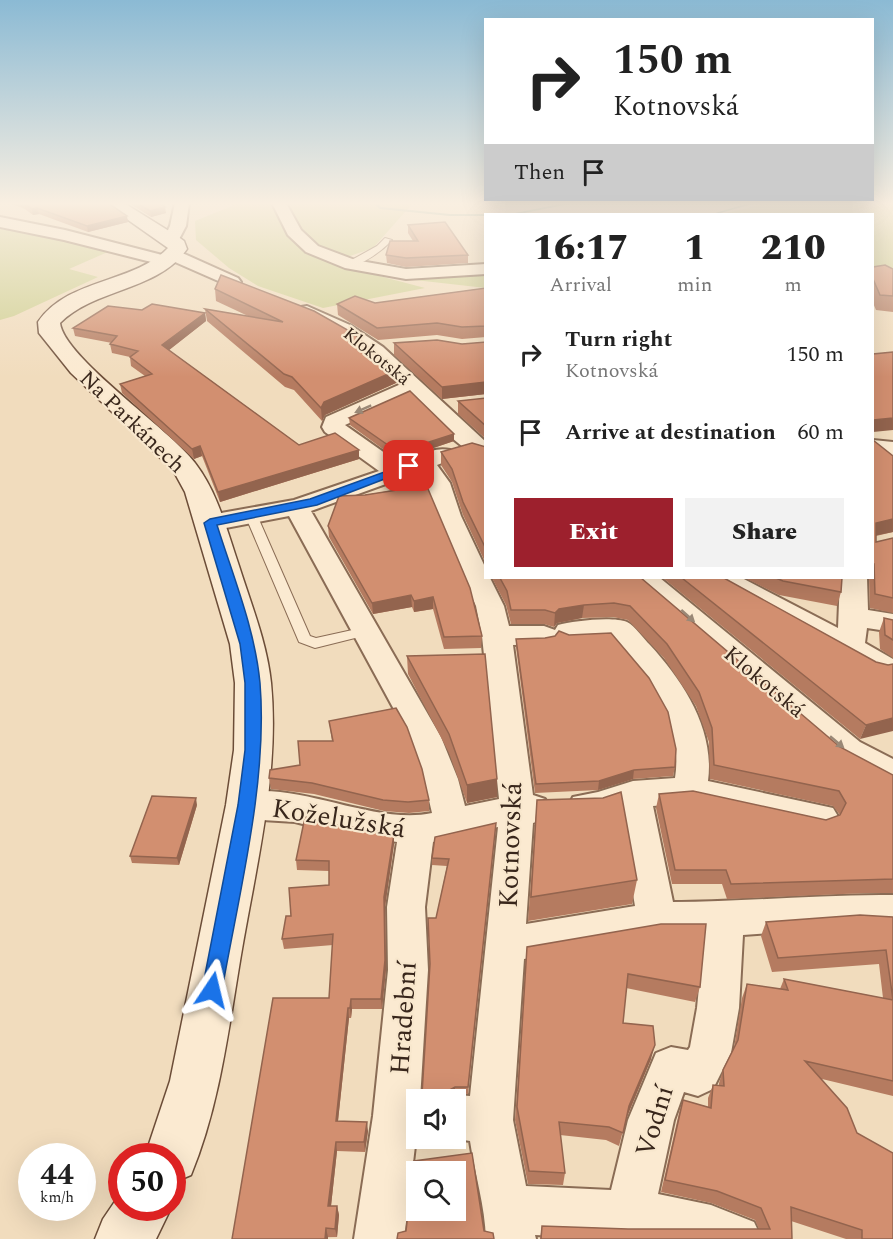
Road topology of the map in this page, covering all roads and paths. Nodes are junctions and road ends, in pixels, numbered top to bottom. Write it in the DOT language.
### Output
graph roads {
  1 [pos="154,261"];
  2 [pos="189,261"];
  3 [pos="343,261"];
  4 [pos="357,261"];
  5 [pos="351,264"];
  6 [pos="484,269"];
  7 [pos="232,282"];
  8 [pos="290,305"];
  9 [pos="399,345"];
  10 [pos="373,348"];
  11 [pos="414,386"];
  12 [pos="466,405"];
  13 [pos="437,408"];
  14 [pos="874,447"];
  15 [pos="479,448"];
  16 [pos="893,449"];
  17 [pos="423,461"];
  18 [pos="395,471"];
  19 [pos="297,507"];
  20 [pos="251,515"];
  21 [pos="210,523"];
  22 [pos="645,579"];
  23 [pos="727,579"];
  24 [pos="854,579"];
  25 [pos="766,589"];
  26 [pos="854,617"];
  27 [pos="893,623"];
  28 [pos="366,631"];
  29 [pos="850,646"];
  30 [pos="499,648"];
  31 [pos="470,659"];
  32 [pos="417,661"];
  33 [pos="384,663"];
  34 [pos="883,667"];
  35 [pos="893,774"];
  36 [pos="690,790"];
  37 [pos="633,794"];
  38 [pos="246,805"];
  39 [pos="517,809"];
  40 [pos="821,818"];
  41 [pos="434,827"];
  42 [pos="893,912"];
  43 [pos="657,919"];
  44 [pos="725,919"];
  45 [pos="506,945"];
  46 [pos="406,1089"];
  47 [pos="406,1116"];
  48 [pos="473,1119"];
  49 [pos="177,1143"];
  50 [pos="629,1216"];
  51 [pos="135,1221"];
  52 [pos="510,1225"];
  53 [pos="123,1239"];
  54 [pos="379,1239"];
  55 [pos="737,1239"];
  1 -- 21 [label="main road, Na Parkánech"];
  2 -- 7 [label="street"];
  3 -- 5 [label="street"];
  4 -- 5 [label="lane"];
  5 -- 6 [label="street"];
  8 -- 10 [label="street, Klokotská"];
  9 -- 10 [label="street"];
  10 -- 11 [label="street, Klokotská"];
  11 -- 13 [label="street, Klokotská"];
  11 -- 18 [label="street, one-way"];
  12 -- 13 [label="street"];
  13 -- 15 [label="street, Klokotská"];
  14 -- 16 [label="street"];
  15 -- 17 [label="street"];
  17 -- 18 [label="street"];
  17 -- 30 [label="street, Kotnovská"];
  18 -- 19 [label="street"];
  19 -- 20 [label="street"];
  19 -- 28 [label="street, Hradební"];
  20 -- 21 [label="street"];
  20 -- 28 [label="lane"];
  21 -- 38 [label="main road, Na Parkánech"];
  22 -- 35 [label="street, Klokotská, one-way"];
  23 -- 25 [label="street"];
  24 -- 26 [label="street"];
  25 -- 29 [label="street"];
  26 -- 27 [label="street"];
  26 -- 29 [label="street"];
  28 -- 33 [label="street, Hradební"];
  29 -- 34 [label="street"];
  30 -- 31 [label="street"];
  30 -- 36 [label="street"];
  30 -- 39 [label="street, Kotnovská"];
  32 -- 33 [label="street"];
  33 -- 41 [label="street, Hradební"];
  36 -- 37 [label="street, Koželužská"];
  36 -- 40 [label="street, Koželužská"];
  37 -- 39 [label="street, Koželužská"];
  37 -- 43 [label="street"];
  38 -- 41 [label="street, Koželužská"];
  38 -- 49 [label="main road, Na Parkánech"];
  39 -- 41 [label="street, Koželužská"];
  39 -- 45 [label="street, Kotnovská"];
  41 -- 46 [label="street, Hradební"];
  42 -- 44 [label="street"];
  43 -- 44 [label="street"];
  43 -- 45 [label="street"];
  44 -- 50 [label="street, Vodní"];
  45 -- 48 [label="street, Kotnovská"];
  47 -- 54 [label="street, Hradební"];
  48 -- 52 [label="street, Kotnovská"];
  50 -- 52 [label="street"];
  50 -- 55 [label="street"];
  51 -- 53 [label="main road"];
}
